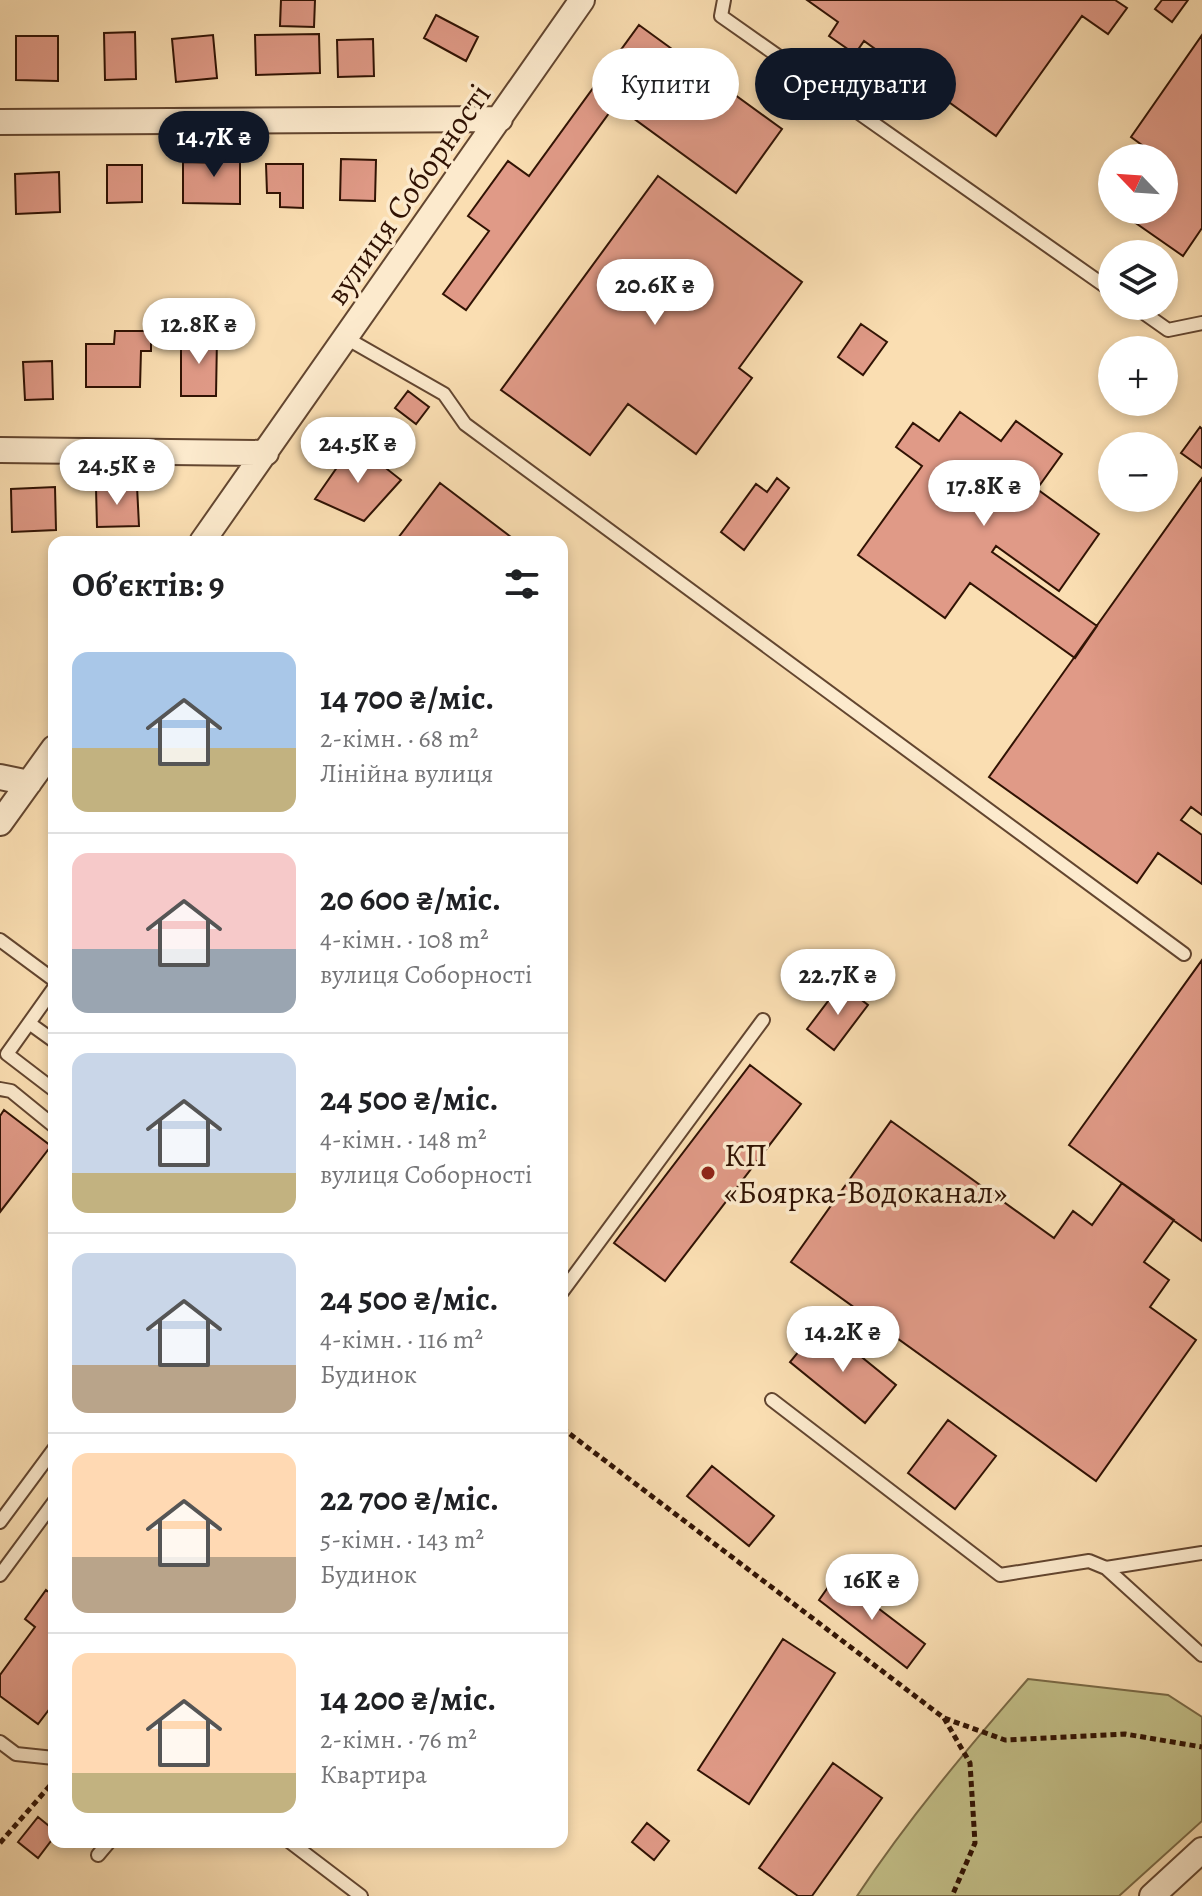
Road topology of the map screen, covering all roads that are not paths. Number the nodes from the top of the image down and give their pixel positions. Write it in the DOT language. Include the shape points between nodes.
graph roads {
  1 [pos="582,0"];
  2 [pos="724,0"];
  3 [pos="500,119"];
  4 [pos="0,122"];
  5 [pos="1098,281"];
  6 [pos="1154,320"];
  7 [pos="1202,323"];
  8 [pos="346,338"];
  9 [pos="0,450"];
  10 [pos="266,453"];
  11 [pos="206,536"];
  12 [pos="48,756"];
  13 [pos="0,777"];
  14 [pos="29,783"];
  15 [pos="0,823"];
  16 [pos="0,940"];
  17 [pos="1184,954"];
  18 [pos="48,976"];
  19 [pos="48,996"];
  20 [pos="763,1020"];
  21 [pos="29,1023"];
  22 [pos="48,1037"];
  23 [pos="48,1085"];
  24 [pos="0,1089"];
  25 [pos="48,1121"];
  26 [pos="568,1284"];
  27 [pos="772,1400"];
  28 [pos="48,1457"];
  29 [pos="48,1510"];
  30 [pos="0,1522"];
  31 [pos="1202,1553"];
  32 [pos="1106,1568"];
  33 [pos="0,1575"];
  34 [pos="1202,1655"];
  35 [pos="0,1742"];
  36 [pos="48,1757"];
  37 [pos="104,1848"];
  38 [pos="298,1848"];
  39 [pos="1202,1850"];
  40 [pos="98,1855"];
  41 [pos="361,1896"];
  42 [pos="1152,1896"];
  1 -- 3 [label="street, вулиця Соборності"];
  2 -- 5 [label="lane" via="721,16"];
  3 -- 4 [label="street"];
  3 -- 8 [label="street, вулиця Соборності"];
  6 -- 7 [label="lane" via="1168,330"];
  8 -- 10 [label="street, вулиця Соборності"];
  8 -- 17 [label="lane" via="444,394 465,424"];
  9 -- 10 [label="street"];
  10 -- 11 [label="street, вулиця Соборності"];
  12 -- 14 [label="street"];
  13 -- 14 [label="street"];
  14 -- 15 [label="street"];
  16 -- 18 [label="lane"];
  19 -- 21 [label="lane"];
  20 -- 26 [label="lane"];
  21 -- 22 [label="lane"];
  21 -- 23 [label="lane" via="7,1054"];
  24 -- 25 [label="lane" via="11,1091"];
  27 -- 32 [label="lane" via="1000,1575 1089,1561"];
  28 -- 30 [label="lane"];
  29 -- 33 [label="lane"];
  31 -- 32 [label="lane"];
  32 -- 34 [label="lane"];
  35 -- 36 [label="lane" via="16,1754"];
  37 -- 40 [label="lane"];
  38 -- 41 [label="lane"];
  39 -- 42 [label="street"];
}
